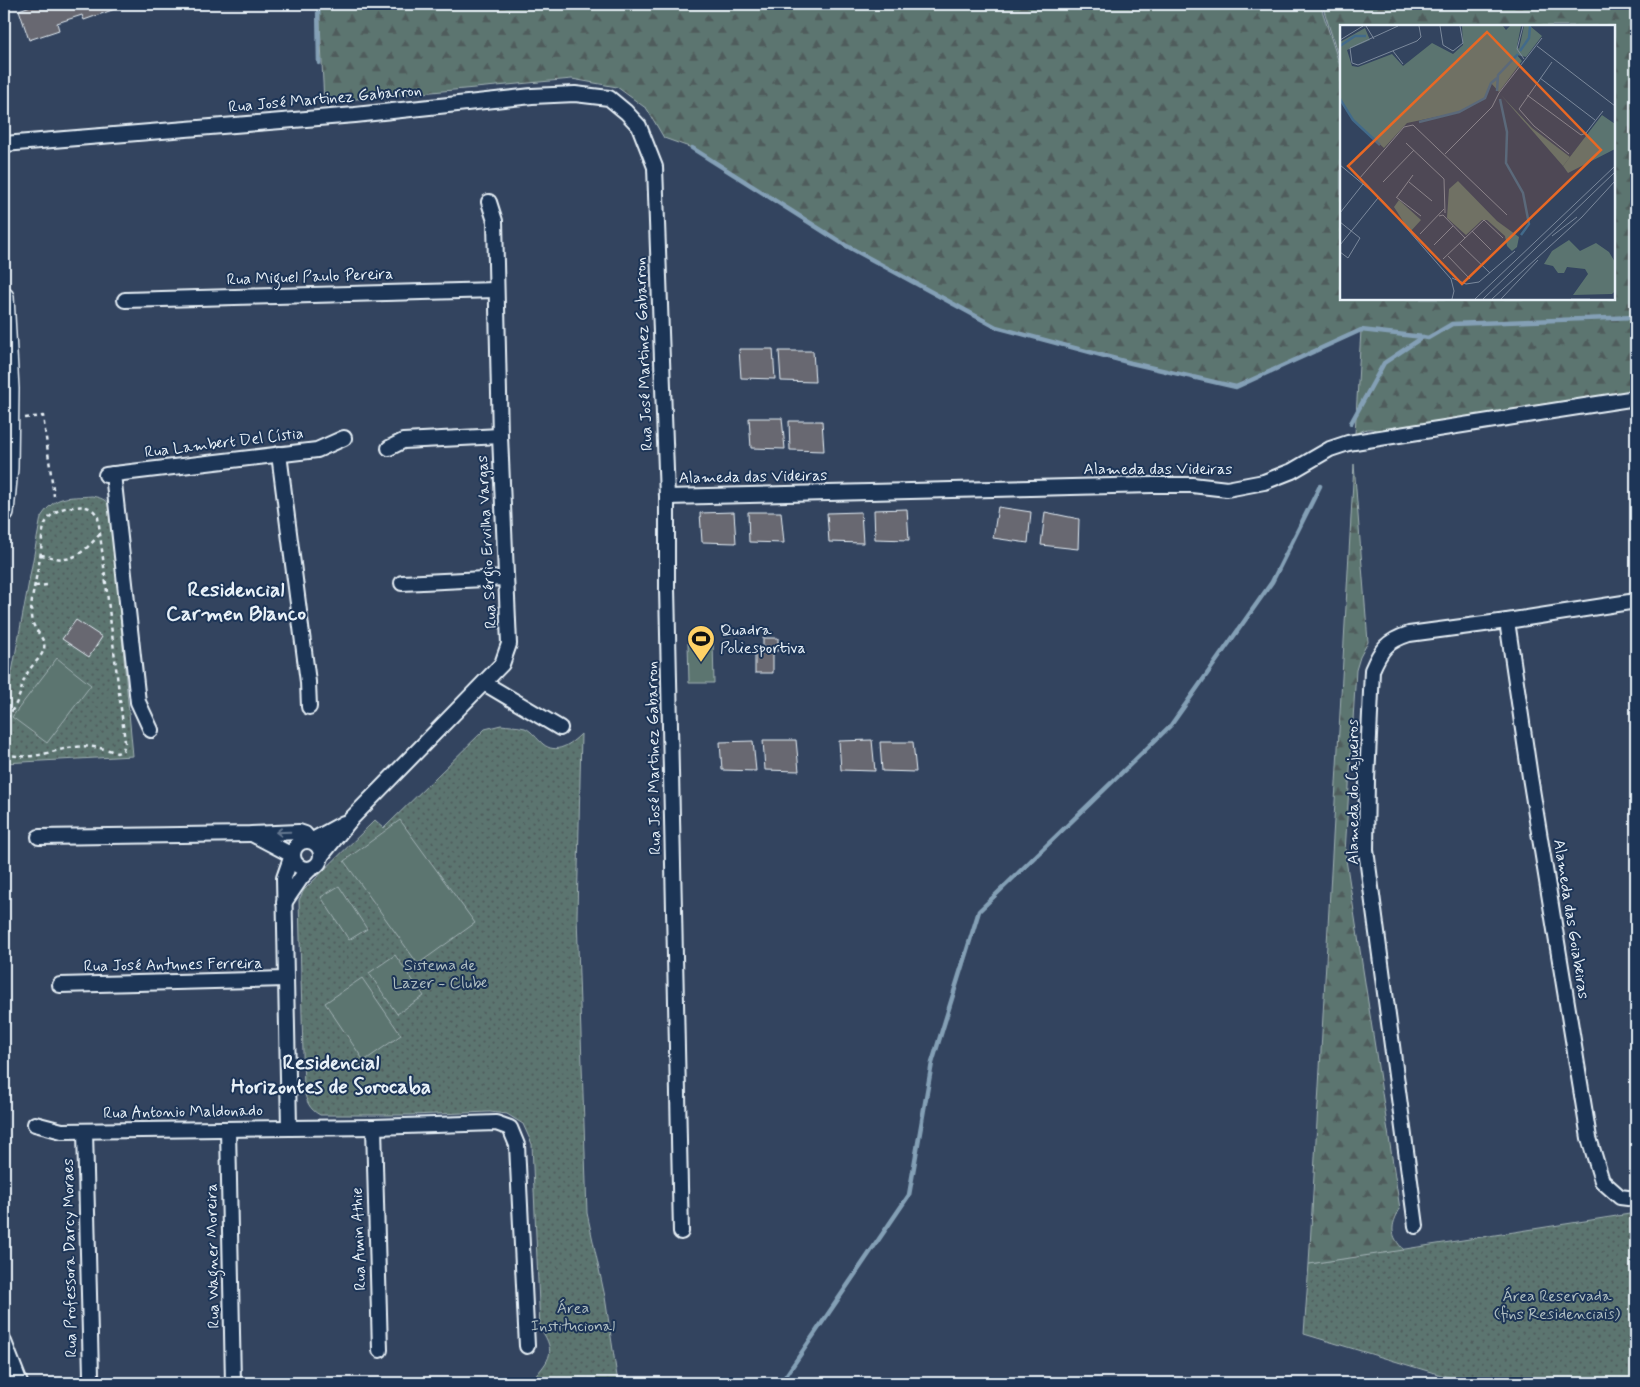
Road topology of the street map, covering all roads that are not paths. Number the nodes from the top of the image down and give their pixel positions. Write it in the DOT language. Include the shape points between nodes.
graph roads {
  1 [pos="4,144"];
  2 [pos="489,202"];
  3 [pos="496,290"];
  4 [pos="4,297"];
  5 [pos="125,300"];
  6 [pos="6,369"];
  7 [pos="1636,398"];
  8 [pos="500,436"];
  9 [pos="344,438"];
  10 [pos="389,448"];
  11 [pos="279,454"];
  12 [pos="667,497"];
  13 [pos="4,512"];
  14 [pos="505,578"];
  15 [pos="402,583"];
  16 [pos="1636,601"];
  17 [pos="1507,622"];
  18 [pos="484,683"];
  19 [pos="309,707"];
  20 [pos="560,728"];
  21 [pos="151,730"];
  22 [pos="351,819"];
  23 [pos="251,834"];
  24 [pos="39,837"];
  25 [pos="311,841"];
  26 [pos="292,854"];
  27 [pos="321,856"];
  28 [pos="309,870"];
  29 [pos="284,903"];
  30 [pos="286,979"];
  31 [pos="60,985"];
  32 [pos="35,1124"];
  33 [pos="374,1126"];
  34 [pos="289,1127"];
  35 [pos="228,1129"];
  36 [pos="85,1131"];
  37 [pos="1636,1199"];
  38 [pos="1416,1226"];
  39 [pos="681,1232"];
  40 [pos="4,1342"];
  41 [pos="527,1346"];
  42 [pos="380,1350"];
  43 [pos="7,1357"];
  44 [pos="20,1383"];
  45 [pos="88,1383"];
  46 [pos="233,1383"];
  1 -- 12 [label="street, Rua José Martinez Gabarron" via="354,115 532,96 575,94 609,98 639,126 655,167"];
  2 -- 3 [label="street, Rua Sérgio Ervilha Vargas" via="495,221"];
  3 -- 5 [label="street, Rua Miguel Paulo Pereira"];
  3 -- 8 [label="street, Rua Sérgio Ervilha Vargas"];
  4 -- 6 [label="main road"];
  6 -- 13 [label="main road" via="8,468"];
  7 -- 12 [label="street, Alameda das Videiras" via="1348,443 1330,448 1292,471 1264,482 1227,489 1153,484"];
  8 -- 10 [label="street" via="403,441"];
  8 -- 14 [label="street, Rua Sérgio Ervilha Vargas"];
  9 -- 11 [label="street, Rua Lambert Del Cístia" via="317,450"];
  11 -- 19 [label="street"];
  11 -- 21 [label="street, Rua Lambert Del Cístia" via="109,475 138,702"];
  12 -- 39 [label="street, Rua José Martinez Gabarron"];
  14 -- 15 [label="street"];
  14 -- 18 [label="street, Rua Sérgio Ervilha Vargas" via="509,644 502,664"];
  16 -- 17 [label="street, Alameda do Cajueiros"];
  17 -- 37 [label="street, Alameda das Goiabeiras" via="1589,1138 1602,1181 1620,1197"];
  17 -- 38 [label="street, Alameda do Cajueiros" via="1395,638 1379,653 1372,670 1366,850"];
  18 -- 20 [label="street"];
  18 -- 22 [label="street, Rua Sérgio Ervilha Vargas"];
  22 -- 25 [label="street, Rua Sérgio Ervilha Vargas"];
  22 -- 27 [label="street, Rua Sérgio Ervilha Vargas"];
  23 -- 24 [label="street"];
  25 -- 23 [label="street, one-way" via="300,832"];
  23 -- 26 [label="street"];
  25 -- 26 [label="street, Rua Sérgio Ervilha Vargas" via="298,844"];
  25 -- 27 [label="street"];
  26 -- 28 [label="street" via="297,866"];
  26 -- 29 [label="street" via="284,878"];
  27 -- 28 [label="street, Rua Sérgio Ervilha Vargas" via="315,867"];
  28 -- 29 [label="street, Rua Sérgio Ervilha Vargas"];
  29 -- 30 [label="street"];
  30 -- 31 [label="street, Rua José Antunes Ferreira"];
  30 -- 34 [label="street"];
  32 -- 36 [label="street, Rua Antonio Maldonado" via="62,1132"];
  33 -- 34 [label="street, Rua Antonio Maldonado"];
  33 -- 41 [label="street, Rua Antonio Maldonado" via="496,1123 510,1128 517,1145"];
  33 -- 42 [label="street, Rua Amin Athie"];
  34 -- 35 [label="street, Rua Antonio Maldonado"];
  35 -- 36 [label="street, Rua Antonio Maldonado"];
  35 -- 46 [label="street, Rua Wagner Moreira"];
  36 -- 45 [label="street, Rua Professora Darcy Moraes" via="91,1375"];
  40 -- 43 [label="street"];
  43 -- 44 [label="street"];
}
